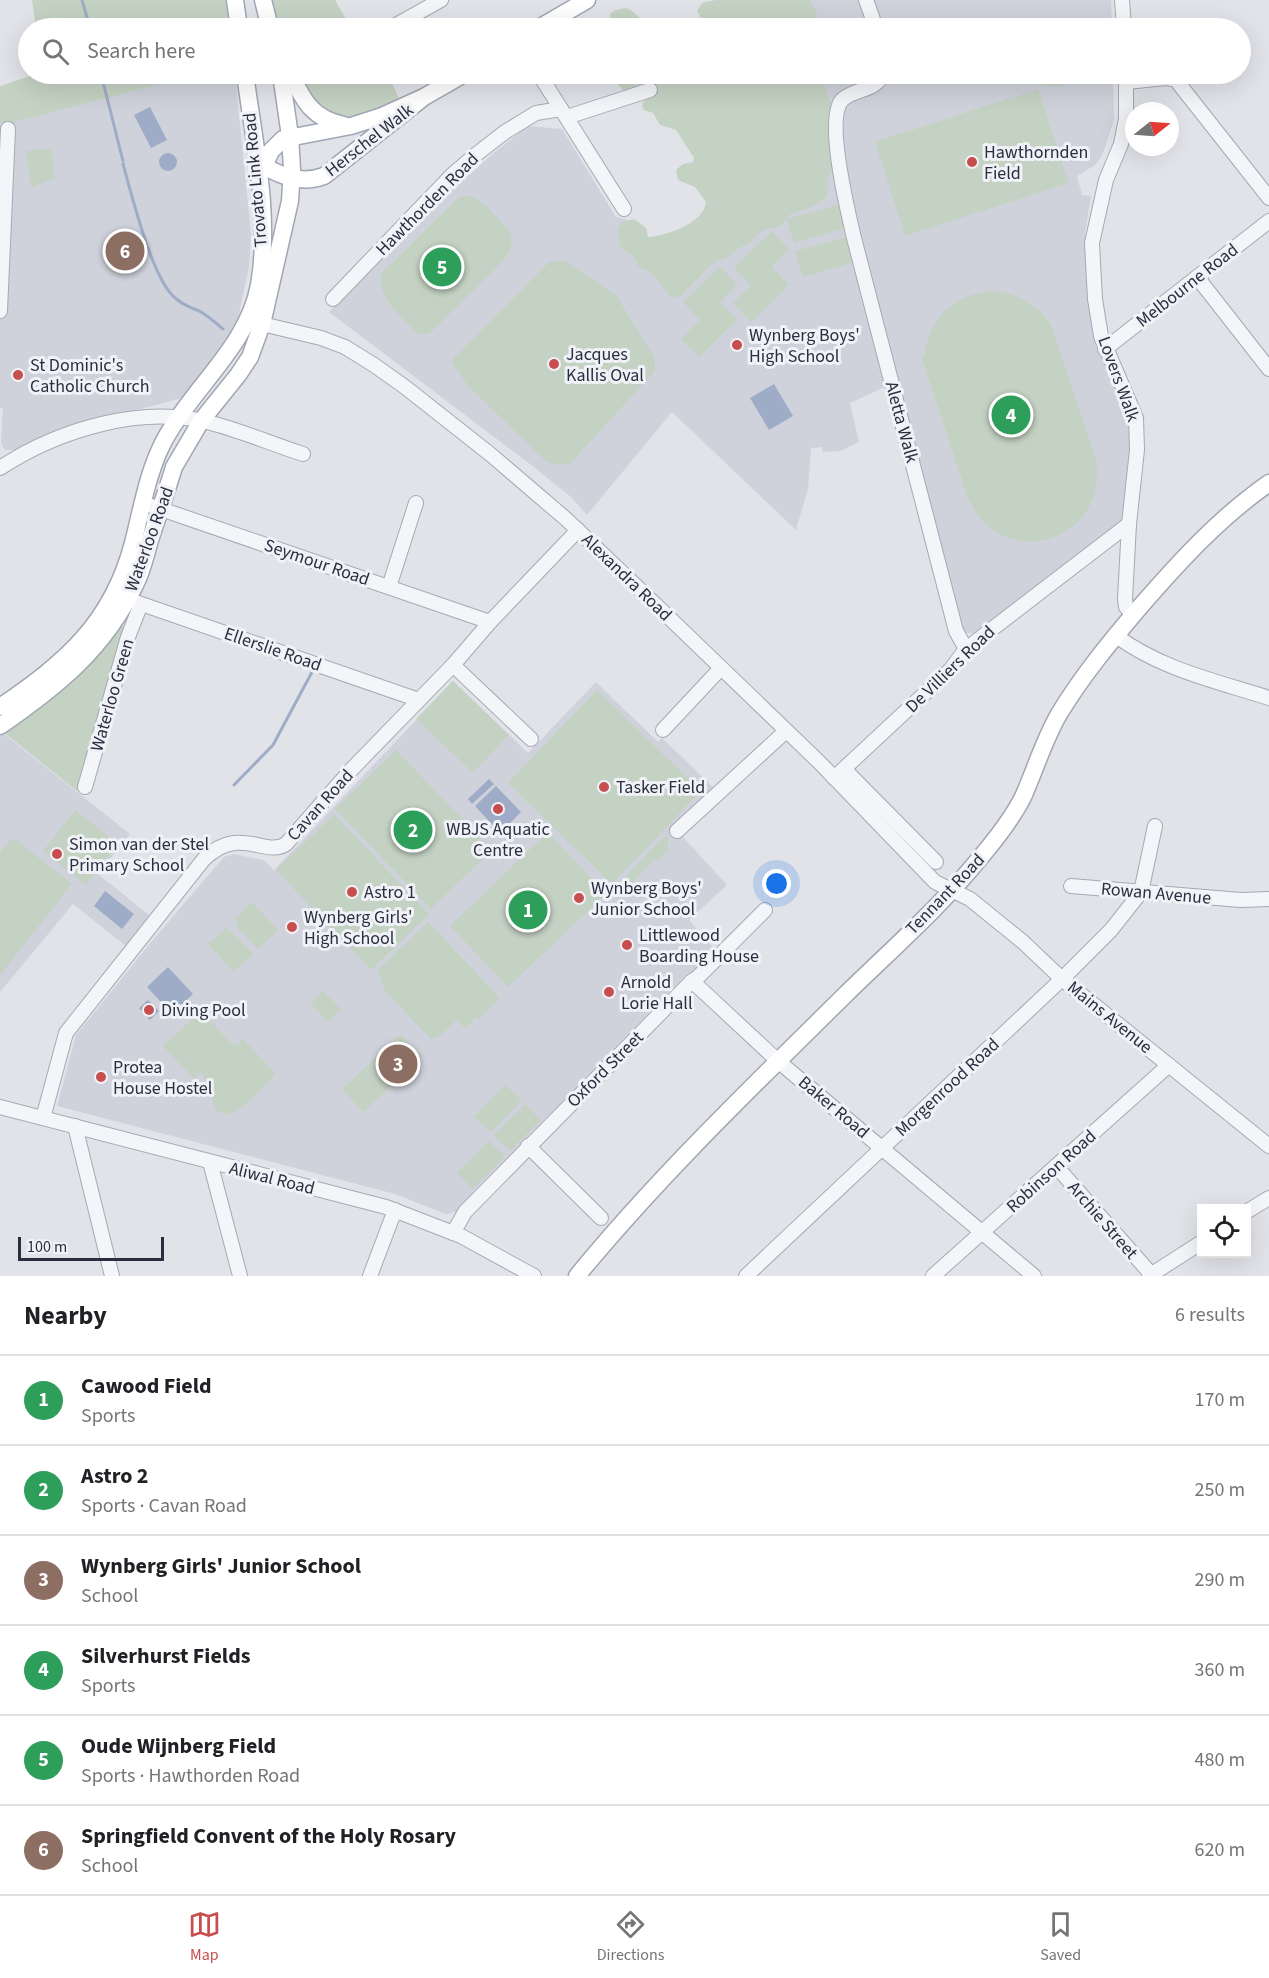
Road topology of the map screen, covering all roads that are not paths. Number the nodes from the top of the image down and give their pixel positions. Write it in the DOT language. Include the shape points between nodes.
graph roads {
  1 [pos="235,0"];
  2 [pos="441,0"];
  3 [pos="866,0"];
  4 [pos="1122,0"];
  5 [pos="582,1"];
  6 [pos="238,18"];
  7 [pos="409,18"];
  8 [pos="555,18"];
  9 [pos="872,18"];
  10 [pos="1123,18"];
  11 [pos="246,84"];
  12 [pos="283,84"];
  13 [pos="296,84"];
  14 [pos="447,84"];
  15 [pos="545,84"];
  16 [pos="875,84"];
  17 [pos="1126,84"];
  18 [pos="1179,84"];
  19 [pos="650,90"];
  20 [pos="424,97"];
  21 [pos="250,111"];
  22 [pos="564,113"];
  23 [pos="351,126"];
  24 [pos="8,129"];
  25 [pos="291,136"];
  26 [pos="264,166"];
  27 [pos="292,178"];
  28 [pos="1269,198"];
  29 [pos="624,209"];
  30 [pos="1269,222"];
  31 [pos="262,255"];
  32 [pos="1197,277"];
  33 [pos="333,299"];
  34 [pos="0,311"];
  35 [pos="254,322"];
  36 [pos="1106,349"];
  37 [pos="1269,369"];
  38 [pos="177,418"];
  39 [pos="201,422"];
  40 [pos="303,454"];
  41 [pos="0,468"];
  42 [pos="1269,483"];
  43 [pos="143,503"];
  44 [pos="416,503"];
  45 [pos="160,509"];
  46 [pos="1129,524"];
  47 [pos="578,530"];
  48 [pos="389,587"];
  49 [pos="134,602"];
  50 [pos="1133,615"];
  51 [pos="490,622"];
  52 [pos="1115,635"];
  53 [pos="966,649"];
  54 [pos="453,665"];
  55 [pos="721,668"];
  56 [pos="1269,698"];
  57 [pos="419,700"];
  58 [pos="0,707"];
  59 [pos="0,726"];
  60 [pos="663,730"];
  61 [pos="786,731"];
  62 [pos="531,739"];
  63 [pos="839,773"];
  64 [pos="85,787"];
  65 [pos="870,806"];
  66 [pos="1155,826"];
  67 [pos="677,831"];
  68 [pos="913,839"];
  69 [pos="903,850"];
  70 [pos="936,862"];
  71 [pos="1071,886"];
  72 [pos="951,890"];
  73 [pos="1141,892"];
  74 [pos="1269,899"];
  75 [pos="1241,900"];
  76 [pos="1269,909"];
  77 [pos="765,910"];
  78 [pos="1062,979"];
  79 [pos="692,981"];
  80 [pos="778,1061"];
  81 [pos="1169,1065"];
  82 [pos="0,1107"];
  83 [pos="43,1118"];
  84 [pos="75,1126"];
  85 [pos="528,1146"];
  86 [pos="1269,1146"];
  87 [pos="883,1147"];
  88 [pos="210,1162"];
  89 [pos="1056,1166"];
  90 [pos="1269,1197"];
  91 [pos="1251,1209"];
  92 [pos="395,1210"];
  93 [pos="600,1218"];
  94 [pos="982,1232"];
  95 [pos="453,1233"];
  96 [pos="1197,1245"];
  97 [pos="1150,1275"];
  98 [pos="112,1276"];
  99 [pos="240,1276"];
  100 [pos="370,1276"];
  101 [pos="534,1276"];
  102 [pos="577,1276"];
  103 [pos="746,1276"];
  104 [pos="933,1276"];
  105 [pos="1034,1276"];
  1 -- 6 [label="main road"];
  2 -- 7 [label="street"];
  3 -- 9 [label="street"];
  4 -- 10 [label="street"];
  5 -- 8 [label="main road"];
  11 -- 21 [label="main road, Trovato Link Road"];
  12 -- 25 [label="main road, Trovato Link Road"];
  13 -- 23 [label="main road" via="316,113 333,123"];
  14 -- 20 [label="main road, Herschel Walk"];
  15 -- 22 [label="street"];
  16 -- 53 [label="street, Aletta Walk" via="844,98 837,109 843,193 956,631"];
  17 -- 36 [label="street, Lovers Walk" via="1121,144 1106,180 1092,243 1095,299"];
  18 -- 28 [label="street"];
  19 -- 22 [label="street, Hawthorden Road"];
  20 -- 23 [label="main road, Herschel Walk"];
  20 -- 27 [label="main road, Herschel Walk" via="333,171 314,180"];
  21 -- 26 [label="main road"];
  21 -- 31 [label="main road, Trovato Link Road" via="262,214"];
  22 -- 29 [label="street"];
  22 -- 33 [label="street, Hawthorden Road" via="536,113 474,156"];
  23 -- 25 [label="main road, Herschel Walk"];
  24 -- 34 [label="street"];
  25 -- 26 [label="main road" via="276,144"];
  25 -- 27 [label="main road, Trovato Link Road"];
  26 -- 27 [label="main road"];
  26 -- 31 [label="main road" via="269,232"];
  27 -- 35 [label="main road, Trovato Link Road" via="286,226"];
  30 -- 32 [label="street, Melbourne Road"];
  31 -- 35 [label="main road, Trovato Link Road"];
  32 -- 36 [label="street, Melbourne Road"];
  32 -- 37 [label="street"];
  35 -- 38 [label="main road, Waterloo Road"];
  35 -- 39 [label="main road, Waterloo Road" via="256,343 244,366"];
  35 -- 47 [label="street, Alexandra Road" via="333,342 374,365 481,447"];
  36 -- 46 [label="street, Lovers Walk" via="1136,418 1137,450"];
  38 -- 39 [label="street"];
  38 -- 41 [label="street" via="140,417 81,431 38,445"];
  38 -- 43 [label="main road, Waterloo Road" via="159,451"];
  39 -- 40 [label="street"];
  39 -- 45 [label="main road, Waterloo Road" via="174,467"];
  42 -- 50 [label="main road, Tennant Road" via="1216,524"];
  43 -- 45 [label="street, Seymour Road"];
  43 -- 58 [label="main road, Waterloo Road" via="121,581 87,637"];
  44 -- 48 [label="street"];
  45 -- 48 [label="street, Seymour Road"];
  45 -- 49 [label="main road, Waterloo Road"];
  46 -- 50 [label="street, Lovers Walk" via="1125,603"];
  46 -- 53 [label="street, De Villiers Road"];
  47 -- 51 [label="street, Cavan Road"];
  47 -- 55 [label="street, Alexandra Road"];
  48 -- 51 [label="street, Seymour Road"];
  49 -- 57 [label="street, Ellerslie Road"];
  49 -- 59 [label="main road, Waterloo Road" via="77,667"];
  49 -- 64 [label="street, Waterloo Green" via="128,638"];
  50 -- 52 [label="main road, Tennant Road"];
  51 -- 54 [label="street, Cavan Road"];
  52 -- 56 [label="street" via="1165,665"];
  52 -- 72 [label="main road, Tennant Road" via="1059,714 1011,819"];
  53 -- 63 [label="street, De Villiers Road" via="951,669"];
  54 -- 57 [label="street, Cavan Road"];
  54 -- 62 [label="street"];
  55 -- 60 [label="street"];
  55 -- 61 [label="street, Alexandra Road"];
  57 -- 83 [label="street, Cavan Road" via="286,844 275,848 238,842 223,846 204,859 66,1033"];
  61 -- 63 [label="street, Alexandra Road"];
  61 -- 67 [label="street"];
  63 -- 65 [label="street, Alexandra Road"];
  65 -- 68 [label="street"];
  65 -- 69 [label="street, Alexandra Road"];
  66 -- 73 [label="street"];
  68 -- 69 [label="street"];
  68 -- 70 [label="street"];
  69 -- 72 [label="street, Alexandra Road" via="935,882"];
  71 -- 73 [label="street, Rowan Avenue"];
  72 -- 78 [label="street, Mains Avenue" via="970,899"];
  72 -- 80 [label="main road, Tennant Road"];
  73 -- 75 [label="street, Rowan Avenue"];
  73 -- 78 [label="street, Morgenrood Road" via="1111,930"];
  74 -- 75 [label="street, Rowan Avenue"];
  75 -- 76 [label="street, Rowan Avenue"];
  77 -- 79 [label="street, Oxford Street"];
  78 -- 81 [label="street, Mains Avenue"];
  78 -- 87 [label="street, Morgenrood Road"];
  79 -- 80 [label="street, Baker Road"];
  79 -- 85 [label="street, Oxford Street"];
  80 -- 87 [label="street, Baker Road"];
  80 -- 102 [label="main road, Tennant Road" via="648,1194"];
  81 -- 86 [label="street, Mains Avenue"];
  81 -- 89 [label="street, Robinson Road"];
  82 -- 83 [label="street, Aliwal Road"];
  83 -- 84 [label="street, Aliwal Road"];
  84 -- 88 [label="street, Aliwal Road"];
  84 -- 98 [label="street"];
  85 -- 93 [label="street"];
  85 -- 95 [label="street, Oxford Street" via="465,1212"];
  87 -- 94 [label="street, Baker Road"];
  87 -- 103 [label="street, Morgenrood Road"];
  88 -- 92 [label="street, Aliwal Road"];
  88 -- 99 [label="street"];
  89 -- 94 [label="street, Robinson Road"];
  89 -- 97 [label="street, Archie Street"];
  90 -- 91 [label="street"];
  92 -- 95 [label="street, Aliwal Road"];
  92 -- 100 [label="street"];
  94 -- 104 [label="street, Robinson Road"];
  94 -- 105 [label="street, Baker Road"];
  95 -- 101 [label="street, Aliwal Road"];
  96 -- 97 [label="street"];
}
